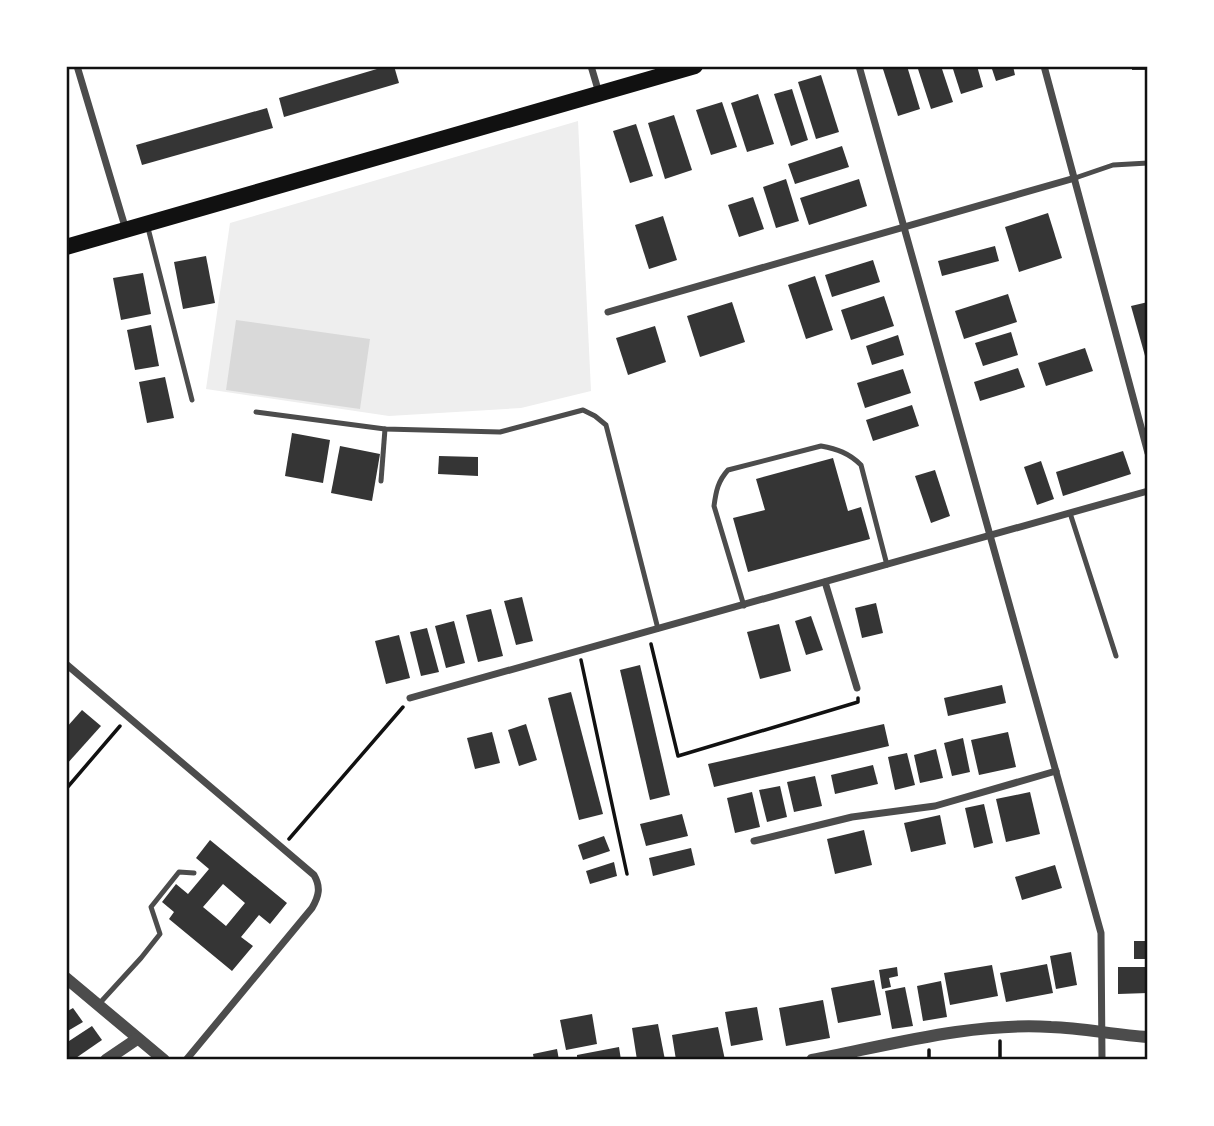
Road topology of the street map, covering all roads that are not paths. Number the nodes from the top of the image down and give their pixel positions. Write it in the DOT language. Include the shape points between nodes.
graph roads {
  1 [pos="77,66"];
  2 [pos="591,66"];
  3 [pos="695,66"];
  4 [pos="859,66"];
  5 [pos="1044,66"];
  6 [pos="599,93"];
  7 [pos="1147,163"];
  8 [pos="1074,178"];
  9 [pos="147,225"];
  10 [pos="902,227"];
  11 [pos="127,231"];
  12 [pos="66,247"];
  13 [pos="608,312"];
  14 [pos="192,401"];
  15 [pos="256,412"];
  16 [pos="386,429"];
  17 [pos="1147,453"];
  18 [pos="381,481"];
  19 [pos="1147,491"];
  20 [pos="1070,513"];
  21 [pos="990,535"];
  22 [pos="887,565"];
  23 [pos="825,582"];
  24 [pos="744,606"];
  25 [pos="658,629"];
  26 [pos="1116,656"];
  27 [pos="66,664"];
  28 [pos="857,688"];
  29 [pos="410,698"];
  30 [pos="1056,771"];
  31 [pos="754,841"];
  32 [pos="194,873"];
  33 [pos="66,978"];
  34 [pos="98,1005"];
  35 [pos="1102,1034"];
  36 [pos="1147,1037"];
  37 [pos="137,1039"];
  38 [pos="106,1059"];
  39 [pos="164,1059"];
  40 [pos="186,1059"];
  41 [pos="812,1059"];
  42 [pos="1101,1059"];
  1 -- 11 [label="street"];
  2 -- 6 [label="street"];
  3 -- 6 [label="main road"];
  4 -- 10 [label="street"];
  5 -- 8 [label="street"];
  6 -- 9 [label="main road"];
  7 -- 8 [label="lane" via="1113,165"];
  8 -- 10 [label="street"];
  8 -- 17 [label="street"];
  9 -- 11 [label="main road"];
  9 -- 14 [label="lane"];
  10 -- 13 [label="street"];
  10 -- 21 [label="street"];
  11 -- 12 [label="main road"];
  15 -- 16 [label="lane"];
  16 -- 18 [label="lane"];
  16 -- 25 [label="lane" via="500,432 583,410 595,415 606,425"];
  19 -- 20 [label="street"];
  20 -- 21 [label="street"];
  20 -- 26 [label="lane"];
  21 -- 22 [label="street"];
  21 -- 30 [label="street"];
  22 -- 23 [label="street"];
  22 -- 24 [label="lane" via="861,465 852,456 821,446 728,470 716,489 714,506"];
  23 -- 24 [label="street"];
  23 -- 28 [label="street"];
  24 -- 25 [label="street"];
  25 -- 29 [label="street"];
  27 -- 40 [label="street" via="318,883 317,900"];
  30 -- 31 [label="street" via="935,806 852,817"];
  30 -- 35 [label="street" via="1101,933"];
  32 -- 34 [label="lane" via="179,872 156,899 151,906 160,934"];
  33 -- 34 [label="street"];
  34 -- 37 [label="street"];
  35 -- 36 [label="street"];
  35 -- 41 [label="street" via="1051,1027 999,1028"];
  35 -- 42 [label="street"];
  37 -- 38 [label="street"];
  37 -- 39 [label="street"];
}
